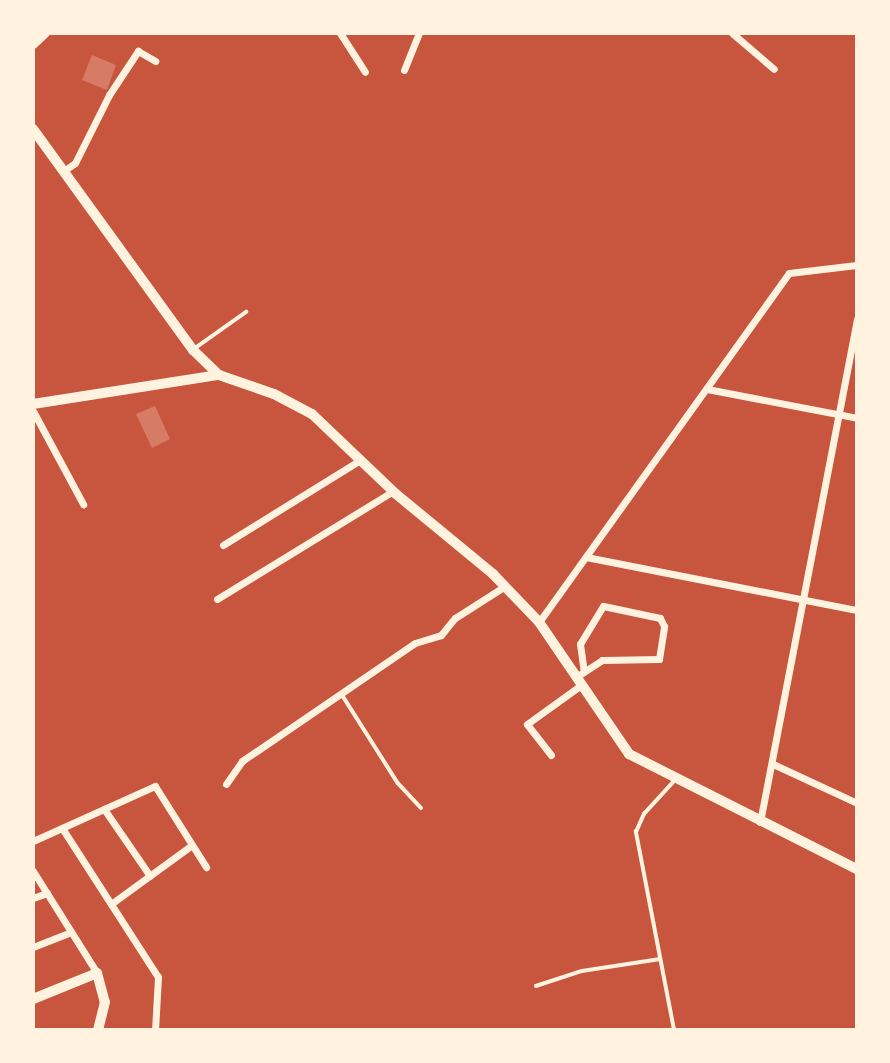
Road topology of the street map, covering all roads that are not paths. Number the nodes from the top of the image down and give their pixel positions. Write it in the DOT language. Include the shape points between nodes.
graph roads {
  1 [pos="45,33"];
  2 [pos="340,33"];
  3 [pos="419,33"];
  4 [pos="732,33"];
  5 [pos="33,44"];
  6 [pos="155,61"];
  7 [pos="774,69"];
  8 [pos="404,70"];
  9 [pos="365,72"];
  10 [pos="33,129"];
  11 [pos="65,170"];
  12 [pos="857,265"];
  13 [pos="246,312"];
  14 [pos="857,318"];
  15 [pos="192,351"];
  16 [pos="219,375"];
  17 [pos="706,389"];
  18 [pos="33,404"];
  19 [pos="33,411"];
  20 [pos="837,414"];
  21 [pos="857,418"];
  22 [pos="359,460"];
  23 [pos="393,491"];
  24 [pos="83,504"];
  25 [pos="223,545"];
  26 [pos="586,557"];
  27 [pos="505,586"];
  28 [pos="217,599"];
  29 [pos="802,600"];
  30 [pos="857,610"];
  31 [pos="539,622"];
  32 [pos="580,678"];
  33 [pos="343,696"];
  34 [pos="551,755"];
  35 [pos="774,764"];
  36 [pos="676,778"];
  37 [pos="226,784"];
  38 [pos="857,803"];
  39 [pos="421,808"];
  40 [pos="104,809"];
  41 [pos="760,822"];
  42 [pos="62,828"];
  43 [pos="33,841"];
  44 [pos="192,845"];
  45 [pos="206,867"];
  46 [pos="857,869"];
  47 [pos="33,871"];
  48 [pos="149,876"];
  49 [pos="47,893"];
  50 [pos="33,898"];
  51 [pos="111,904"];
  52 [pos="71,932"];
  53 [pos="33,947"];
  54 [pos="660,959"];
  55 [pos="97,973"];
  56 [pos="536,986"];
  57 [pos="33,999"];
  58 [pos="98,1030"];
  59 [pos="155,1030"];
  60 [pos="674,1030"];
  1 -- 5 [label="street"];
  2 -- 9 [label="street"];
  3 -- 8 [label="street"];
  4 -- 7 [label="street"];
  6 -- 11 [label="street" via="138,51 109,94 75,163"];
  10 -- 11 [label="street"];
  11 -- 15 [label="street"];
  12 -- 17 [label="street" via="789,273"];
  13 -- 15 [label="lane"];
  14 -- 20 [label="street"];
  15 -- 16 [label="street"];
  16 -- 18 [label="street"];
  16 -- 22 [label="street" via="274,394 313,414"];
  17 -- 20 [label="street"];
  17 -- 26 [label="street"];
  19 -- 24 [label="street"];
  20 -- 21 [label="street"];
  20 -- 29 [label="street"];
  22 -- 23 [label="street"];
  22 -- 25 [label="street"];
  23 -- 27 [label="street"];
  23 -- 28 [label="street"];
  26 -- 29 [label="street"];
  26 -- 31 [label="street"];
  27 -- 31 [label="street"];
  27 -- 33 [label="street" via="455,618 441,635 415,643"];
  29 -- 30 [label="street"];
  29 -- 35 [label="street"];
  31 -- 32 [label="street"];
  32 -- 32 [label="street" via="580,644 603,606 660,618 664,626 659,659 602,660"];
  32 -- 34 [label="street" via="527,724"];
  32 -- 36 [label="street" via="629,754"];
  33 -- 37 [label="street" via="242,761"];
  33 -- 39 [label="lane" via="398,783"];
  35 -- 38 [label="street"];
  35 -- 41 [label="street"];
  36 -- 41 [label="street"];
  36 -- 54 [label="lane" via="644,814 636,832"];
  40 -- 42 [label="street"];
  40 -- 44 [label="street" via="155,786"];
  40 -- 48 [label="street"];
  41 -- 46 [label="street"];
  42 -- 43 [label="street"];
  42 -- 51 [label="street"];
  44 -- 45 [label="street"];
  44 -- 48 [label="street"];
  47 -- 49 [label="street"];
  48 -- 51 [label="street"];
  49 -- 50 [label="street"];
  49 -- 52 [label="street"];
  51 -- 59 [label="street" via="158,977"];
  52 -- 53 [label="street"];
  52 -- 55 [label="street"];
  54 -- 56 [label="lane" via="582,971"];
  54 -- 60 [label="lane"];
  55 -- 57 [label="street"];
  55 -- 58 [label="street" via="104,1002"];
}
